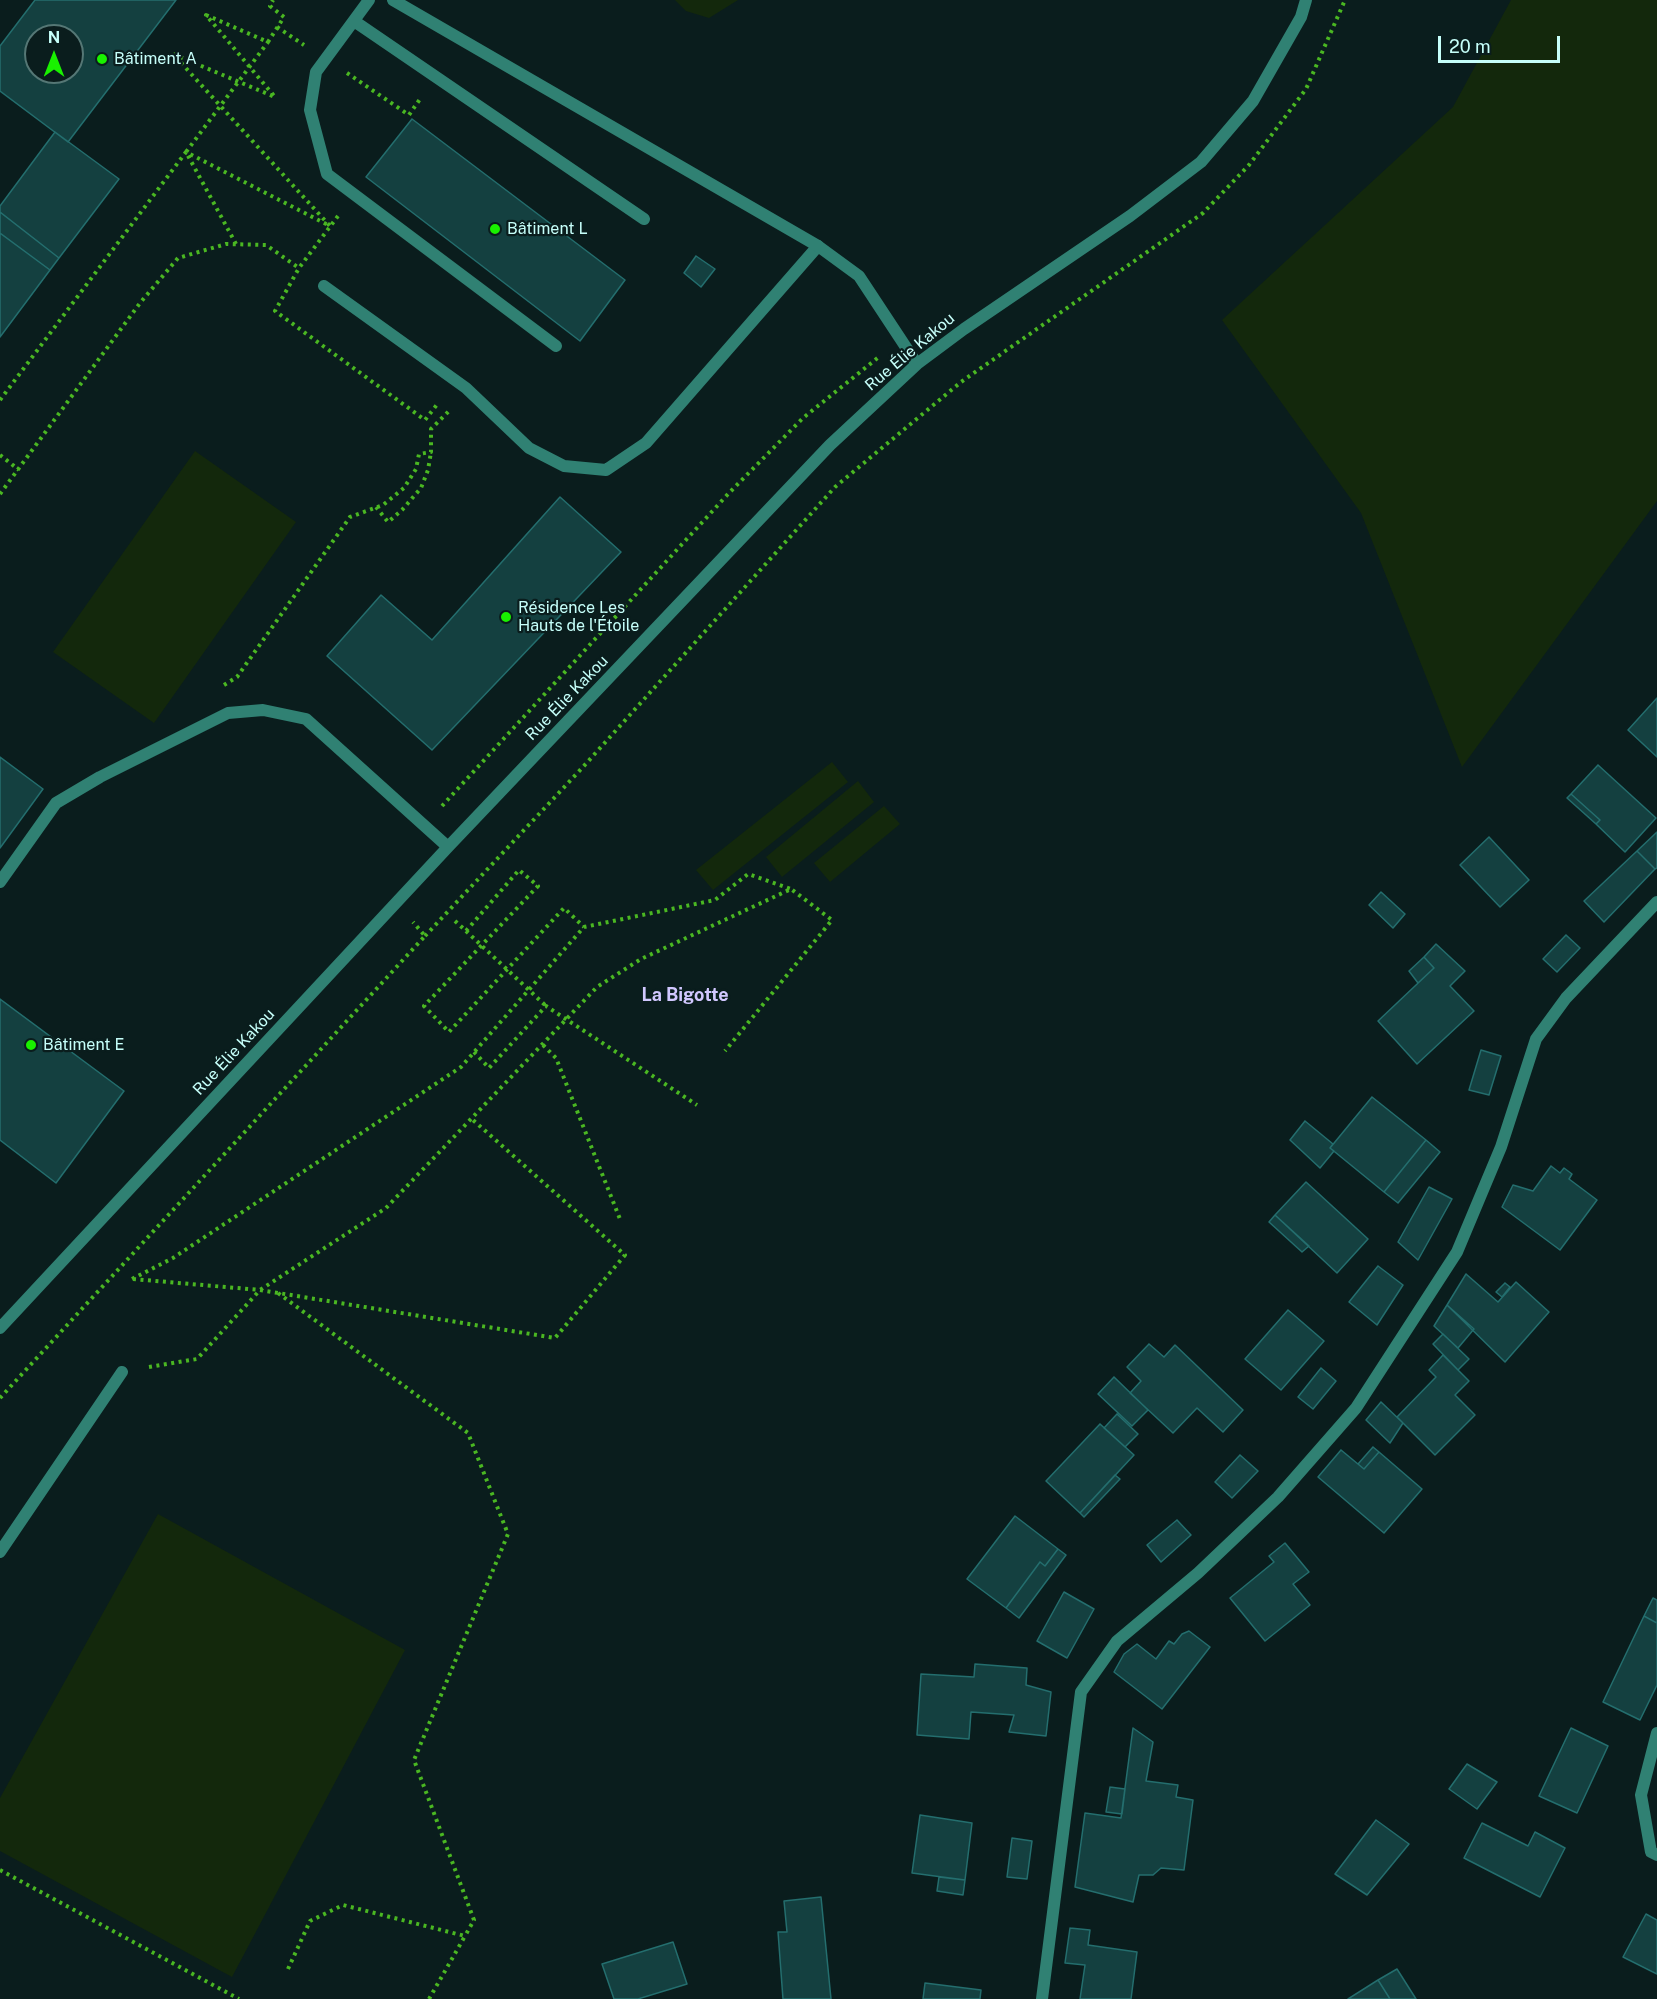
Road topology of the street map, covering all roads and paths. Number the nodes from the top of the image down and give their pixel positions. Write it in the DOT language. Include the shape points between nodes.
graph roads {
  1 [pos="273,0"];
  2 [pos="369,0"];
  3 [pos="393,0"];
  4 [pos="1306,0"];
  5 [pos="1345,0"];
  6 [pos="354,21"];
  7 [pos="278,27"];
  8 [pos="268,42"];
  9 [pos="313,51"];
  10 [pos="250,67"];
  11 [pos="339,68"];
  12 [pos="238,82"];
  13 [pos="426,91"];
  14 [pos="220,106"];
  15 [pos="186,152"];
  16 [pos="354,194"];
  17 [pos="644,219"];
  18 [pos="330,226"];
  19 [pos="236,244"];
  20 [pos="818,246"];
  21 [pos="299,268"];
  22 [pos="324,285"];
  23 [pos="556,346"];
  24 [pos="876,359"];
  25 [pos="917,364"];
  26 [pos="444,396"];
  27 [pos="0,400"];
  28 [pos="455,404"];
  29 [pos="431,452"];
  30 [pos="0,455"];
  31 [pos="19,470"];
  32 [pos="0,494"];
  33 [pos="376,507"];
  34 [pos="217,690"];
  35 [pos="424,825"];
  36 [pos="448,847"];
  37 [pos="0,882"];
  38 [pos="791,889"];
  39 [pos="1657,902"];
  40 [pos="397,904"];
  41 [pos="455,921"];
  42 [pos="584,927"];
  43 [pos="466,931"];
  44 [pos="426,936"];
  45 [pos="482,946"];
  46 [pos="507,970"];
  47 [pos="529,990"];
  48 [pos="546,1006"];
  49 [pos="566,1021"];
  50 [pos="543,1046"];
  51 [pos="725,1051"];
  52 [pos="474,1052"];
  53 [pos="697,1105"];
  54 [pos="473,1120"];
  55 [pos="620,1220"];
  56 [pos="260,1290"];
  57 [pos="278,1293"];
  58 [pos="0,1328"];
  59 [pos="122,1372"];
  60 [pos="0,1398"];
  61 [pos="0,1552"];
  62 [pos="1657,1733"];
  63 [pos="1657,1855"];
  64 [pos="0,1870"];
  65 [pos="465,1936"];
  66 [pos="288,1969"];
  67 [pos="239,1999"];
  68 [pos="429,1999"];
  69 [pos="1042,1999"];
  1 -- 7 [label="path" via="270,6 284,17"];
  2 -- 6 [label="street"];
  3 -- 20 [label="street"];
  4 -- 25 [label="street, Rue Élie Kakou" via="1301,17 1253,101 1201,162"];
  5 -- 44 [label="path" via="1306,89 1249,165 1203,213 961,382 835,487"];
  6 -- 16 [label="street" via="316,72 310,110 327,174"];
  6 -- 17 [label="street"];
  7 -- 8 [label="path"];
  7 -- 9 [label="path"];
  8 -- 10 [label="path"];
  8 -- 10 [label="path" via="206,15"];
  10 -- 12 [label="path"];
  10 -- 12 [label="path" via="274,97"];
  11 -- 13 [label="path" via="409,115"];
  12 -- 14 [label="path"];
  12 -- 14 [label="path" via="173,54"];
  14 -- 15 [label="path"];
  14 -- 18 [label="path"];
  15 -- 18 [label="path"];
  15 -- 19 [label="path"];
  15 -- 27 [label="path"];
  16 -- 18 [label="path"];
  16 -- 23 [label="street"];
  18 -- 21 [label="path"];
  19 -- 21 [label="path" via="266,244"];
  19 -- 31 [label="path" via="178,258 140,303"];
  20 -- 22 [label="street" via="645,443 606,470 564,466 529,448 466,388"];
  20 -- 25 [label="street" via="859,276"];
  21 -- 26 [label="path" via="274,311 425,420"];
  24 -- 35 [label="path" via="803,418 754,468"];
  25 -- 36 [label="street, Rue Élie Kakou" via="830,446"];
  28 -- 29 [label="path" via="431,429"];
  29 -- 33 [label="path" via="419,453 416,469 404,488"];
  29 -- 33 [label="path" via="421,488 402,510 388,522"];
  30 -- 31 [label="path"];
  31 -- 32 [label="path"];
  33 -- 34 [label="path" via="350,517 237,677"];
  35 -- 36 [label="street"];
  35 -- 37 [label="street" via="306,719 263,710 228,713 56,803"];
  36 -- 40 [label="street, Rue Élie Kakou"];
  38 -- 42 [label="path" via="748,874 715,900"];
  38 -- 49 [label="path" via="641,959 597,987"];
  38 -- 51 [label="path" via="832,920"];
  39 -- 69 [label="street" via="1566,998 1536,1039 1501,1147 1457,1252 1356,1408 1278,1497 1198,1573 1117,1641 1081,1692"];
  40 -- 44 [label="path"];
  40 -- 58 [label="street, Rue Élie Kakou"];
  41 -- 43 [label="path"];
  42 -- 46 [label="path" via="564,908"];
  42 -- 47 [label="path"];
  43 -- 45 [label="path"];
  43 -- 45 [label="path" via="519,870 538,886"];
  44 -- 60 [label="path"];
  45 -- 46 [label="path"];
  45 -- 46 [label="path" via="424,1006 450,1032"];
  46 -- 47 [label="path"];
  47 -- 48 [label="path"];
  47 -- 52 [label="path"];
  48 -- 49 [label="path"];
  48 -- 52 [label="path" via="489,1068"];
  49 -- 50 [label="path"];
  49 -- 53 [label="path"];
  50 -- 54 [label="path"];
  50 -- 55 [label="path" via="556,1058"];
  52 -- 56 [label="path" via="461,1067 173,1258 132,1279"];
  54 -- 56 [label="path" via="386,1208"];
  54 -- 57 [label="path" via="625,1255 555,1338"];
  56 -- 57 [label="path"];
  56 -- 59 [label="path" via="197,1359"];
  57 -- 65 [label="path" via="468,1433 508,1534 414,1760 474,1920"];
  59 -- 61 [label="street"];
  62 -- 63 [label="street" via="1641,1795 1651,1852"];
  64 -- 67 [label="path"];
  65 -- 66 [label="path" via="343,1905 310,1921"];
  65 -- 68 [label="path"];
}
